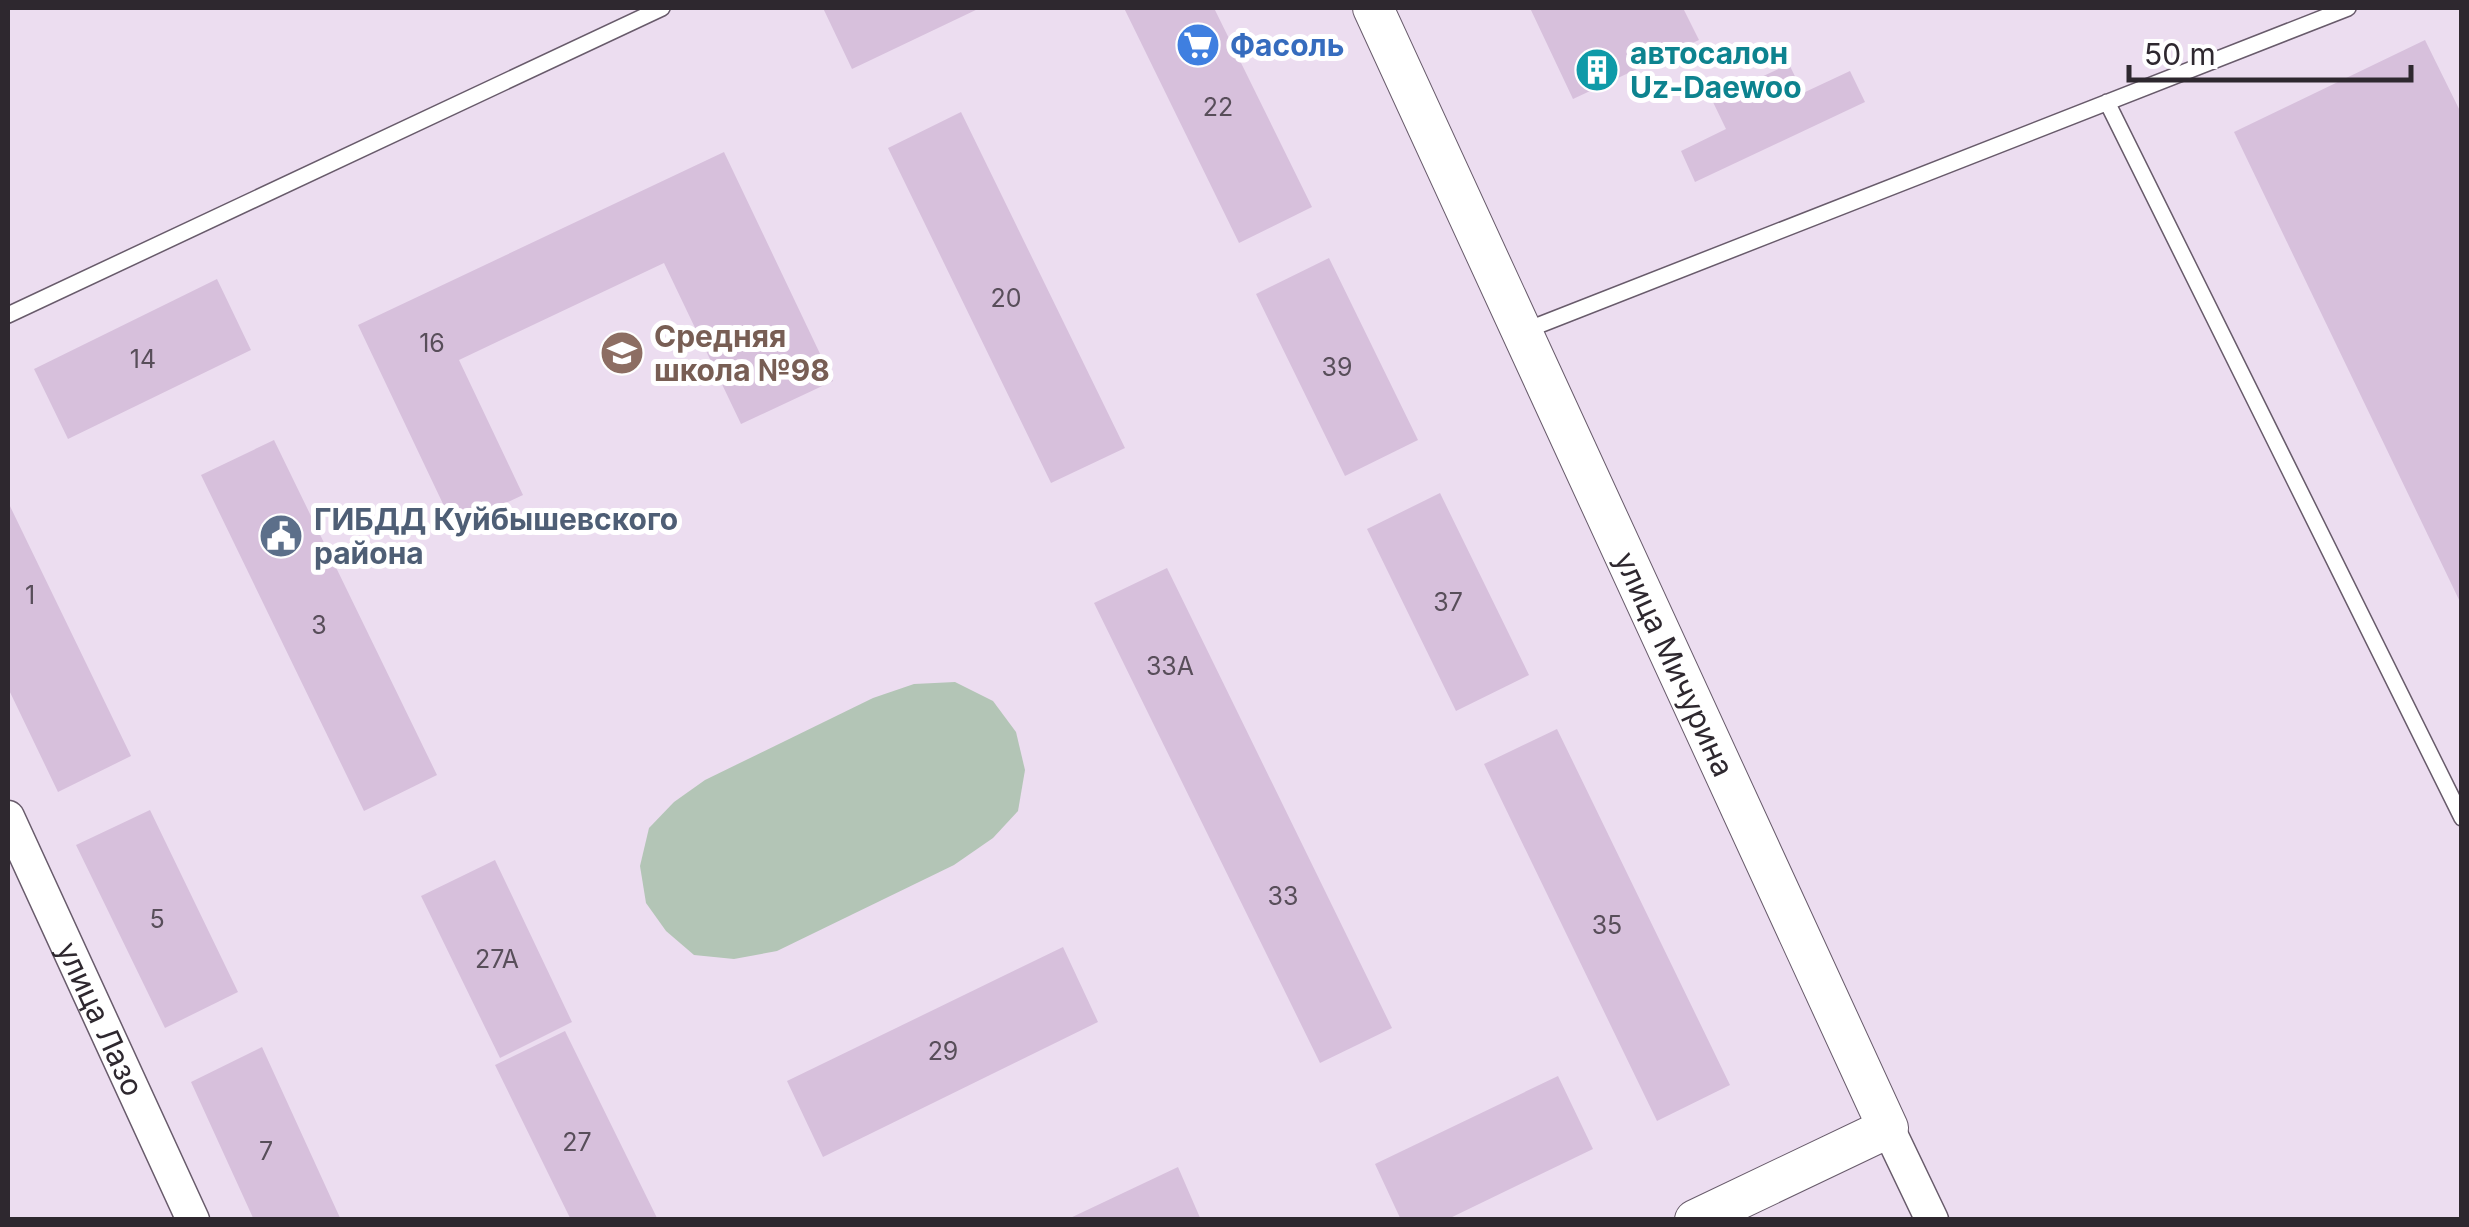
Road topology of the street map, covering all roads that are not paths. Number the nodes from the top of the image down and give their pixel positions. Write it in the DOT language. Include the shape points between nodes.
graph roads {
  1 [pos="662,8"];
  2 [pos="1373,8"];
  3 [pos="2348,8"];
  4 [pos="2107,102"];
  5 [pos="8,315"];
  6 [pos="1520,333"];
  7 [pos="8,817"];
  8 [pos="2462,818"];
  9 [pos="1888,1128"];
  10 [pos="194,1220"];
  11 [pos="1694,1220"];
  12 [pos="1932,1220"];
  1 -- 5 [label="lane"];
  2 -- 6 [label="street, улица Мичурина"];
  3 -- 4 [label="lane"];
  4 -- 6 [label="lane"];
  4 -- 8 [label="lane"];
  6 -- 9 [label="street, улица Мичурина"];
  7 -- 10 [label="street, улица Лазо"];
  9 -- 11 [label="street"];
  9 -- 12 [label="street"];
}
